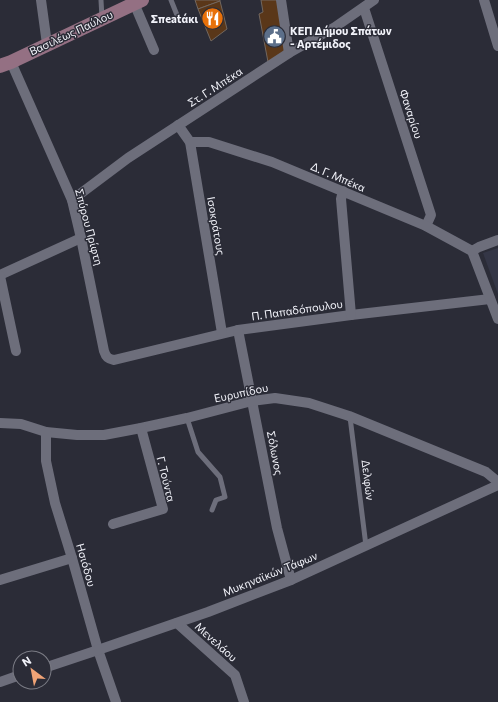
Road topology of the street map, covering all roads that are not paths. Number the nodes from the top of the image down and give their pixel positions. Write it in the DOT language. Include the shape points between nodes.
graph roads {
  1 [pos="40,0"];
  2 [pos="101,0"];
  3 [pos="171,0"];
  4 [pos="281,0"];
  5 [pos="374,0"];
  6 [pos="484,0"];
  7 [pos="138,2"];
  8 [pos="364,8"];
  9 [pos="493,15"];
  10 [pos="102,19"];
  11 [pos="179,20"];
  12 [pos="47,44"];
  13 [pos="498,46"];
  14 [pos="154,50"];
  15 [pos="289,53"];
  16 [pos="6,64"];
  17 [pos="178,125"];
  18 [pos="190,142"];
  19 [pos="343,191"];
  20 [pos="72,200"];
  21 [pos="426,226"];
  22 [pos="81,238"];
  23 [pos="498,240"];
  24 [pos="472,252"];
  25 [pos="0,275"];
  26 [pos="490,299"];
  27 [pos="351,315"];
  28 [pos="498,319"];
  29 [pos="238,330"];
  30 [pos="222,334"];
  31 [pos="16,351"];
  32 [pos="109,359"];
  33 [pos="252,401"];
  34 [pos="350,416"];
  35 [pos="187,418"];
  36 [pos="0,423"];
  37 [pos="141,428"];
  38 [pos="46,432"];
  39 [pos="498,482"];
  40 [pos="498,485"];
  41 [pos="212,510"];
  42 [pos="113,524"];
  43 [pos="366,546"];
  44 [pos="72,558"];
  45 [pos="0,580"];
  46 [pos="292,580"];
  47 [pos="177,623"];
  48 [pos="98,650"];
  49 [pos="52,665"];
  50 [pos="12,678"];
  51 [pos="0,682"];
  52 [pos="116,702"];
  53 [pos="244,702"];
  1 -- 12 [label="street"];
  2 -- 10 [label="lane"];
  3 -- 11 [label="lane"];
  4 -- 15 [label="street"];
  5 -- 8 [label="street, Στ. Γ. Μπέκα"];
  6 -- 9 [label="street"];
  7 -- 10 [label="street, Βασιλέως Παύλου"];
  7 -- 14 [label="street"];
  8 -- 15 [label="street, Στ. Γ. Μπέκα"];
  8 -- 21 [label="street, Φαναρίου" via="431,215"];
  9 -- 13 [label="street"];
  10 -- 12 [label="street, Βασιλέως Παύλου"];
  12 -- 16 [label="street, Βασιλέως Παύλου"];
  15 -- 17 [label="street, Στ. Γ. Μπέκα"];
  16 -- 20 [label="street, Σπύρου Πρίφτη"];
  17 -- 18 [label="street, Ισοκράτους"];
  17 -- 20 [label="street, Στ. Γ. Μπέκα"];
  18 -- 19 [label="street, Δ. Γ. Μπέκα" via="209,142 265,160"];
  18 -- 30 [label="street, Ισοκράτους"];
  19 -- 21 [label="street, Δ. Γ. Μπέκα"];
  19 -- 27 [label="street" via="341,199"];
  20 -- 22 [label="street, Σπύρου Πρίφτη"];
  21 -- 24 [label="street, Δ. Γ. Μπέκα"];
  22 -- 25 [label="street"];
  22 -- 32 [label="street, Σπύρου Πρίφτη" via="104,351"];
  23 -- 24 [label="street"];
  24 -- 26 [label="street"];
  25 -- 31 [label="street"];
  26 -- 27 [label="street, Π. Παπαδόπουλου"];
  26 -- 28 [label="street"];
  27 -- 29 [label="street, Π. Παπαδόπουλου"];
  29 -- 30 [label="street, Π. Παπαδόπουλου"];
  29 -- 33 [label="street, Σόλωνος"];
  30 -- 32 [label="street, Π. Παπαδόπουλου" via="114,360"];
  33 -- 34 [label="street, Ευρυπίδου" via="275,398 309,403"];
  33 -- 35 [label="street, Ευρυπίδου"];
  33 -- 46 [label="street, Σόλωνος" via="277,528"];
  34 -- 39 [label="street, Ευρυπίδου" via="486,472"];
  34 -- 43 [label="lane, Δελφών"];
  35 -- 37 [label="street, Ευρυπίδου"];
  35 -- 41 [label="lane" via="198,452 220,477 225,497 216,500"];
  36 -- 38 [label="street, Ευρυπίδου" via="21,424"];
  37 -- 38 [label="street, Ευρυπίδου" via="104,434"];
  37 -- 42 [label="street, Γ. Τούντα" via="162,509"];
  38 -- 44 [label="street, Ησιόδου" via="46,461 55,503"];
  40 -- 43 [label="street, Μυκηναϊκών Τάφων"];
  43 -- 46 [label="street, Μυκηναϊκών Τάφων"];
  44 -- 45 [label="street"];
  44 -- 48 [label="street, Ησιόδου"];
  46 -- 47 [label="street, Μυκηναϊκών Τάφων"];
  47 -- 48 [label="street, Μυκηναϊκών Τάφων"];
  47 -- 53 [label="street, Μενελάου" via="235,675"];
  48 -- 49 [label="street, Μυκηναϊκών Τάφων"];
  48 -- 52 [label="street, Ησιόδου"];
  50 -- 51 [label="street"];
}
